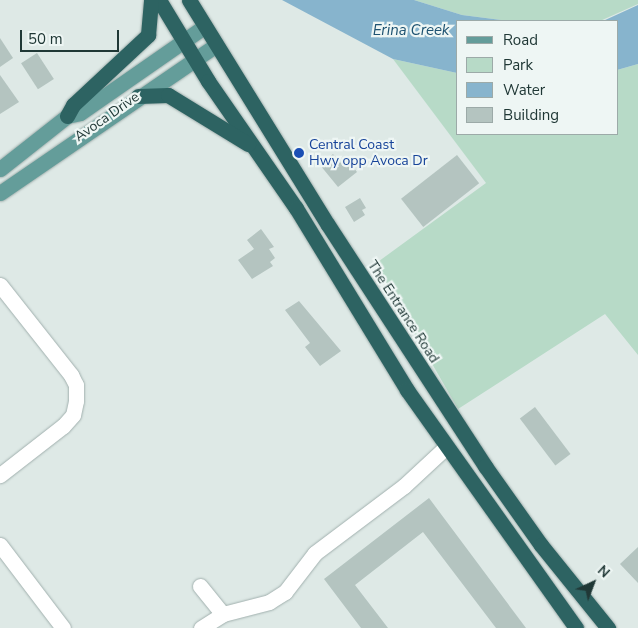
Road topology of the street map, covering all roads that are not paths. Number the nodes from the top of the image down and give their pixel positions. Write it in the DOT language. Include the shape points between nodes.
graph roads {
  1 [pos="151,0"];
  2 [pos="159,0"];
  3 [pos="189,0"];
  4 [pos="205,26"];
  5 [pos="184,40"];
  6 [pos="216,45"];
  7 [pos="194,58"];
  8 [pos="138,96"];
  9 [pos="67,116"];
  10 [pos="256,149"];
  11 [pos="0,169"];
  12 [pos="0,193"];
  13 [pos="0,285"];
  14 [pos="446,447"];
  15 [pos="0,474"];
  16 [pos="0,546"];
  17 [pos="200,586"];
  18 [pos="216,620"];
  19 [pos="63,628"];
  20 [pos="201,628"];
  21 [pos="576,628"];
  22 [pos="608,628"];
  1 -- 9 [label="highway" via="148,35 73,105"];
  2 -- 5 [label="highway"];
  3 -- 4 [label="highway, The Entrance Road"];
  4 -- 5 [label="main road, Avoca Drive"];
  4 -- 6 [label="highway, The Entrance Road"];
  5 -- 7 [label="highway"];
  5 -- 9 [label="main road, Avoca Drive" via="80,113"];
  6 -- 7 [label="main road, Avoca Drive"];
  6 -- 22 [label="highway, The Entrance Road" via="328,226 485,466 541,544"];
  7 -- 8 [label="main road, Avoca Drive"];
  7 -- 10 [label="highway"];
  8 -- 10 [label="highway" via="168,95"];
  8 -- 12 [label="main road, Avoca Drive"];
  9 -- 11 [label="main road, Avoca Drive"];
  10 -- 14 [label="highway"];
  13 -- 15 [label="street" via="76,385 72,415 64,426"];
  14 -- 18 [label="street" via="404,486 315,552 285,592 269,602"];
  14 -- 21 [label="highway"];
  16 -- 19 [label="street"];
  17 -- 18 [label="street"];
  18 -- 20 [label="street"];
}
